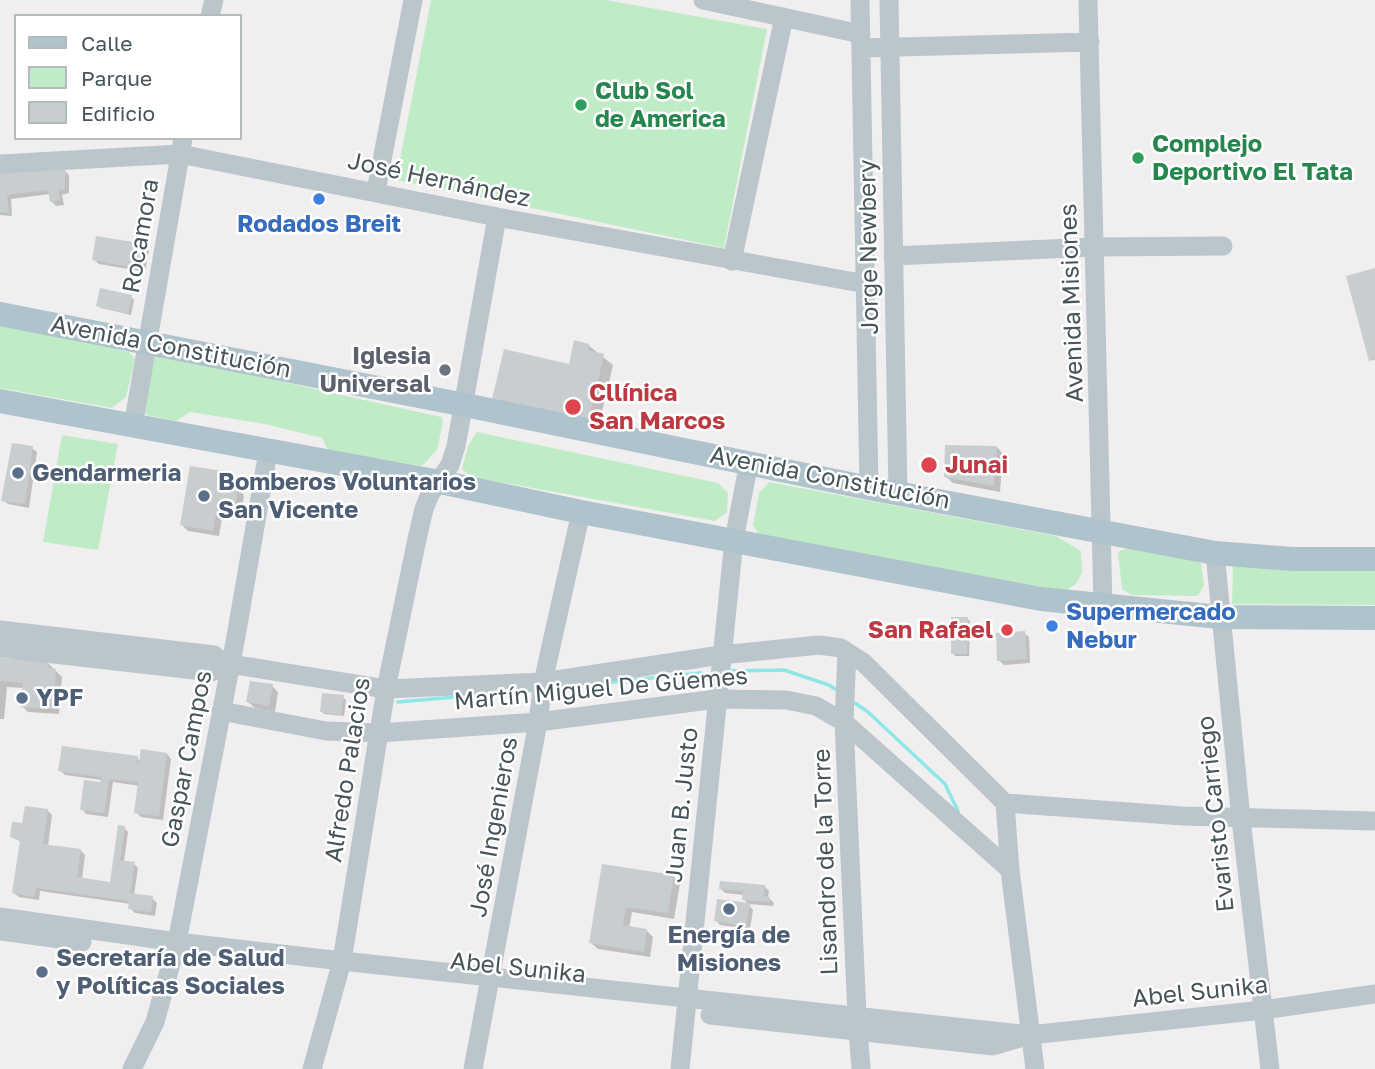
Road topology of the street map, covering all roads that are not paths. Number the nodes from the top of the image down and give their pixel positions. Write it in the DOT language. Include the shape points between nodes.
graph roads {
  1 [pos="413,0"];
  2 [pos="703,0"];
  3 [pos="860,0"];
  4 [pos="889,0"];
  5 [pos="1088,0"];
  6 [pos="784,17"];
  7 [pos="861,41"];
  8 [pos="1090,42"];
  9 [pos="890,48"];
  10 [pos="182,146"];
  11 [pos="0,164"];
  12 [pos="376,191"];
  13 [pos="497,217"];
  14 [pos="1223,246"];
  15 [pos="1094,247"];
  16 [pos="893,256"];
  17 [pos="732,261"];
  18 [pos="866,284"];
  19 [pos="0,314"];
  20 [pos="148,341"];
  21 [pos="0,401"];
  22 [pos="465,405"];
  23 [pos="133,426"];
  24 [pos="268,452"];
  25 [pos="749,462"];
  26 [pos="440,482"];
  27 [pos="869,488"];
  28 [pos="898,493"];
  29 [pos="581,512"];
  30 [pos="1102,530"];
  31 [pos="734,540"];
  32 [pos="1215,553"];
  33 [pos="1375,559"];
  34 [pos="1103,605"];
  35 [pos="1220,617"];
  36 [pos="1375,618"];
  37 [pos="0,630"];
  38 [pos="0,648"];
  39 [pos="848,652"];
  40 [pos="721,654"];
  41 [pos="227,663"];
  42 [pos="543,682"];
  43 [pos="386,689"];
  44 [pos="717,699"];
  45 [pos="221,711"];
  46 [pos="538,722"];
  47 [pos="844,722"];
  48 [pos="378,733"];
  49 [pos="1005,803"];
  50 [pos="1241,819"];
  51 [pos="1375,821"];
  52 [pos="1010,870"];
  53 [pos="0,917"];
  54 [pos="0,931"];
  55 [pos="175,948"];
  56 [pos="340,967"];
  57 [pos="490,982"];
  58 [pos="1375,994"];
  59 [pos="687,1006"];
  60 [pos="1263,1010"];
  61 [pos="857,1024"];
  62 [pos="1030,1035"];
  63 [pos="132,1069"];
  64 [pos="312,1069"];
  65 [pos="473,1069"];
  66 [pos="680,1069"];
  67 [pos="861,1069"];
  68 [pos="1035,1069"];
  69 [pos="1270,1069"];
  1 -- 12 [label="street"];
  2 -- 6 [label="street"];
  3 -- 7 [label="street, Jorge Newbery"];
  4 -- 9 [label="street, Jorge Newbery"];
  5 -- 8 [label="street, Avenida Misiones"];
  6 -- 7 [label="street"];
  6 -- 17 [label="street"];
  7 -- 9 [label="street"];
  7 -- 18 [label="street, Jorge Newbery"];
  8 -- 9 [label="street"];
  8 -- 15 [label="street, Avenida Misiones"];
  9 -- 16 [label="street, Jorge Newbery"];
  10 -- 11 [label="street, José Hernández"];
  10 -- 12 [label="street, José Hernández"];
  10 -- 20 [label="street, Rocamora"];
  12 -- 13 [label="street, José Hernández"];
  13 -- 17 [label="street, José Hernández"];
  13 -- 22 [label="street, Alfredo Palacios"];
  14 -- 15 [label="street"];
  15 -- 16 [label="street"];
  15 -- 30 [label="street, Avenida Misiones"];
  16 -- 28 [label="street, Jorge Newbery"];
  17 -- 18 [label="street, José Hernández"];
  18 -- 27 [label="street, Jorge Newbery"];
  19 -- 20 [label="main road, Avenida Constitución"];
  20 -- 22 [label="main road, Avenida Constitución"];
  20 -- 23 [label="street, Rocamora"];
  21 -- 23 [label="main road"];
  22 -- 25 [label="main road, Avenida Constitución"];
  22 -- 26 [label="street, Alfredo Palacios" via="450,465"];
  23 -- 24 [label="main road"];
  24 -- 26 [label="main road"];
  24 -- 41 [label="street, Gaspar Campos"];
  25 -- 27 [label="main road, Avenida Constitución"];
  25 -- 31 [label="street, Juan B. Justo"];
  26 -- 29 [label="main road"];
  26 -- 43 [label="street, Alfredo Palacios" via="424,509"];
  27 -- 28 [label="main road, Avenida Constitución"];
  28 -- 30 [label="main road, Avenida Constitución"];
  29 -- 31 [label="main road"];
  29 -- 42 [label="street, José Ingenieros"];
  30 -- 32 [label="main road, Avenida Constitución"];
  30 -- 34 [label="street, Avenida Misiones"];
  31 -- 34 [label="main road" via="1041,598"];
  31 -- 40 [label="street, Juan B. Justo"];
  32 -- 33 [label="main road, Avenida Constitución"];
  32 -- 35 [label="street, Evaristo Carriego"];
  34 -- 35 [label="main road"];
  35 -- 36 [label="main road"];
  35 -- 50 [label="street, Evaristo Carriego"];
  37 -- 41 [label="street, Martín Miguel De Güemes" via="214,655"];
  38 -- 41 [label="street, Martín Miguel De Güemes" via="212,673"];
  39 -- 40 [label="street, Martín Miguel De Güemes" via="819,645"];
  39 -- 47 [label="street, Lisandro de la Torre"];
  39 -- 49 [label="street, Martín Miguel De Güemes"];
  40 -- 42 [label="street, Martín Miguel De Güemes"];
  40 -- 44 [label="street, Juan B. Justo"];
  41 -- 43 [label="street, Martín Miguel De Güemes"];
  41 -- 45 [label="street, Gaspar Campos"];
  42 -- 43 [label="street, Martín Miguel De Güemes"];
  42 -- 46 [label="street, José Ingenieros"];
  43 -- 48 [label="street, Alfredo Palacios"];
  44 -- 46 [label="street, Martín Miguel De Güemes"];
  44 -- 47 [label="street, Martín Miguel De Güemes" via="786,700 816,706"];
  44 -- 59 [label="street, Juan B. Justo"];
  45 -- 48 [label="street, Martín Miguel De Güemes" via="326,731"];
  45 -- 55 [label="street, Gaspar Campos"];
  46 -- 48 [label="street, Martín Miguel De Güemes"];
  46 -- 57 [label="street, José Ingenieros"];
  47 -- 52 [label="street, Martín Miguel De Güemes"];
  47 -- 61 [label="street, Lisandro de la Torre"];
  48 -- 56 [label="street, Alfredo Palacios"];
  49 -- 50 [label="street"];
  49 -- 52 [label="street"];
  50 -- 51 [label="street"];
  50 -- 60 [label="street, Evaristo Carriego"];
  52 -- 62 [label="street"];
  53 -- 55 [label="street, Abel Sunika"];
  54 -- 55 [label="street, Abel Sunika"];
  55 -- 56 [label="street, Abel Sunika"];
  55 -- 63 [label="street, Gaspar Campos" via="155,1022"];
  56 -- 57 [label="street, Abel Sunika"];
  56 -- 64 [label="street, Alfredo Palacios"];
  57 -- 59 [label="street, Abel Sunika"];
  57 -- 65 [label="street, José Ingenieros"];
  58 -- 60 [label="street, Abel Sunika"];
  59 -- 61 [label="street, Abel Sunika"];
  59 -- 66 [label="street, Juan B. Justo"];
  60 -- 62 [label="street, Abel Sunika"];
  60 -- 69 [label="street, Evaristo Carriego"];
  61 -- 62 [label="street, Abel Sunika"];
  61 -- 67 [label="street, Lisandro de la Torre"];
  62 -- 68 [label="street"];
}
